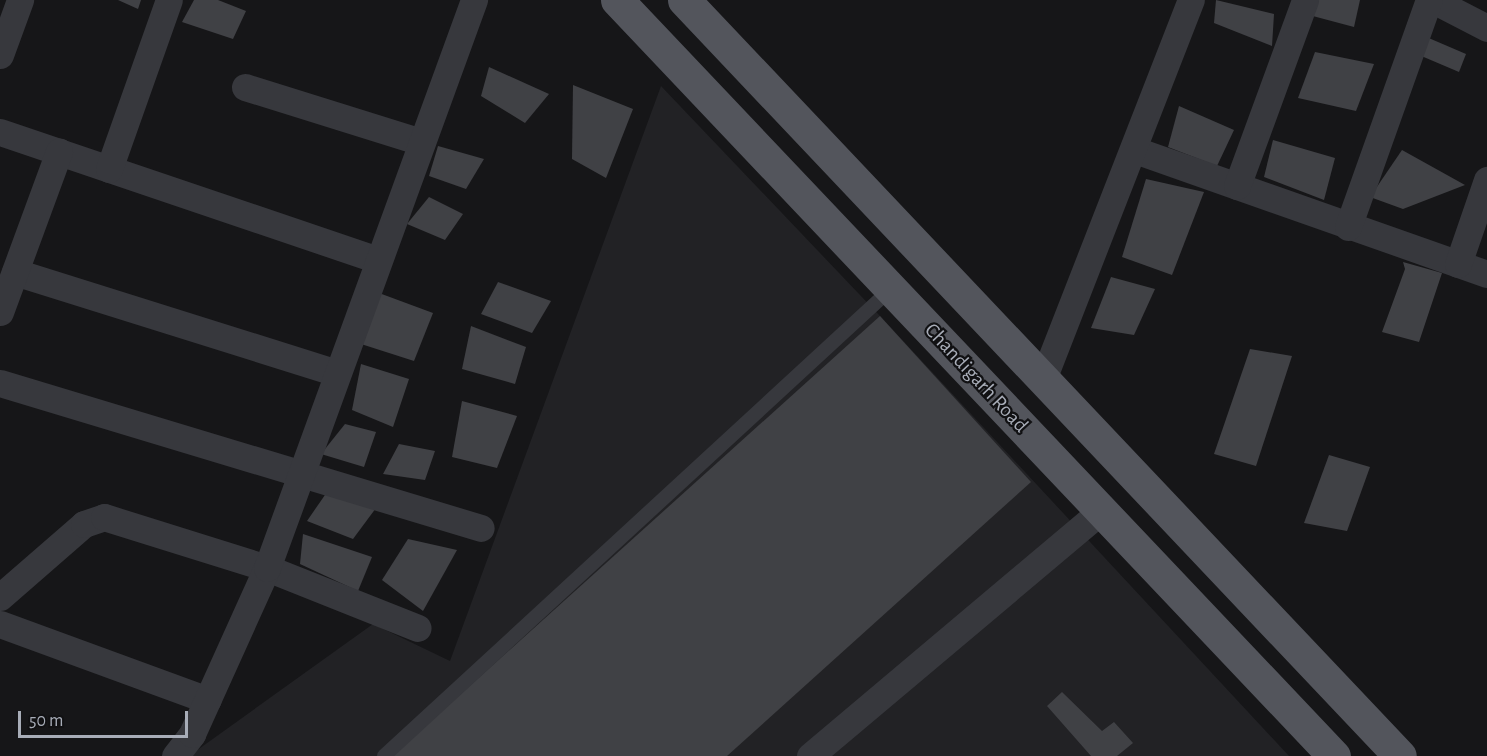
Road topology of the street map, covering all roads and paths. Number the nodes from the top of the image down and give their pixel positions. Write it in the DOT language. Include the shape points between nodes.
graph roads {
  1 [pos="20,0"];
  2 [pos="169,0"];
  3 [pos="474,0"];
  4 [pos="617,0"];
  5 [pos="684,0"];
  6 [pos="1191,0"];
  7 [pos="1305,0"];
  8 [pos="1431,0"];
  9 [pos="1487,27"];
  10 [pos="0,55"];
  11 [pos="245,87"];
  12 [pos="0,132"];
  13 [pos="422,142"];
  14 [pos="1135,150"];
  15 [pos="59,152"];
  16 [pos="109,169"];
  17 [pos="1487,180"];
  18 [pos="1237,186"];
  19 [pos="1348,227"];
  20 [pos="378,260"];
  21 [pos="1458,264"];
  22 [pos="15,272"];
  23 [pos="1487,274"];
  24 [pos="891,289"];
  25 [pos="0,312"];
  26 [pos="337,373"];
  27 [pos="1043,379"];
  28 [pos="0,383"];
  29 [pos="302,472"];
  30 [pos="1102,510"];
  31 [pos="481,528"];
  32 [pos="267,568"];
  33 [pos="0,597"];
  34 [pos="0,624"];
  35 [pos="418,628"];
  36 [pos="208,700"];
  37 [pos="175,756"];
  38 [pos="384,756"];
  39 [pos="810,756"];
  40 [pos="1334,756"];
  41 [pos="1400,756"];
  1 -- 10 [label="street"];
  2 -- 16 [label="street"];
  3 -- 13 [label="street"];
  4 -- 24 [label="main road, Chandigarh Road"];
  5 -- 27 [label="main road"];
  6 -- 14 [label="street"];
  7 -- 18 [label="street"];
  8 -- 9 [label="street"];
  8 -- 19 [label="street"];
  11 -- 13 [label="street"];
  12 -- 15 [label="street"];
  13 -- 20 [label="street"];
  14 -- 18 [label="street"];
  14 -- 27 [label="street"];
  15 -- 16 [label="street"];
  15 -- 22 [label="street"];
  16 -- 20 [label="street"];
  17 -- 21 [label="street"];
  18 -- 19 [label="street"];
  19 -- 21 [label="street"];
  20 -- 26 [label="street"];
  21 -- 23 [label="street"];
  22 -- 25 [label="street"];
  22 -- 26 [label="street"];
  24 -- 30 [label="main road, Chandigarh Road"];
  24 -- 38 [label="lane"];
  26 -- 29 [label="street"];
  27 -- 41 [label="main road"];
  28 -- 29 [label="street"];
  29 -- 31 [label="street"];
  29 -- 32 [label="street"];
  30 -- 39 [label="street"];
  30 -- 40 [label="main road, Chandigarh Road"];
  32 -- 33 [label="street" via="104,517 84,525"];
  32 -- 35 [label="street"];
  32 -- 36 [label="street"];
  34 -- 36 [label="street"];
  36 -- 37 [label="street" via="192,734"];
}
